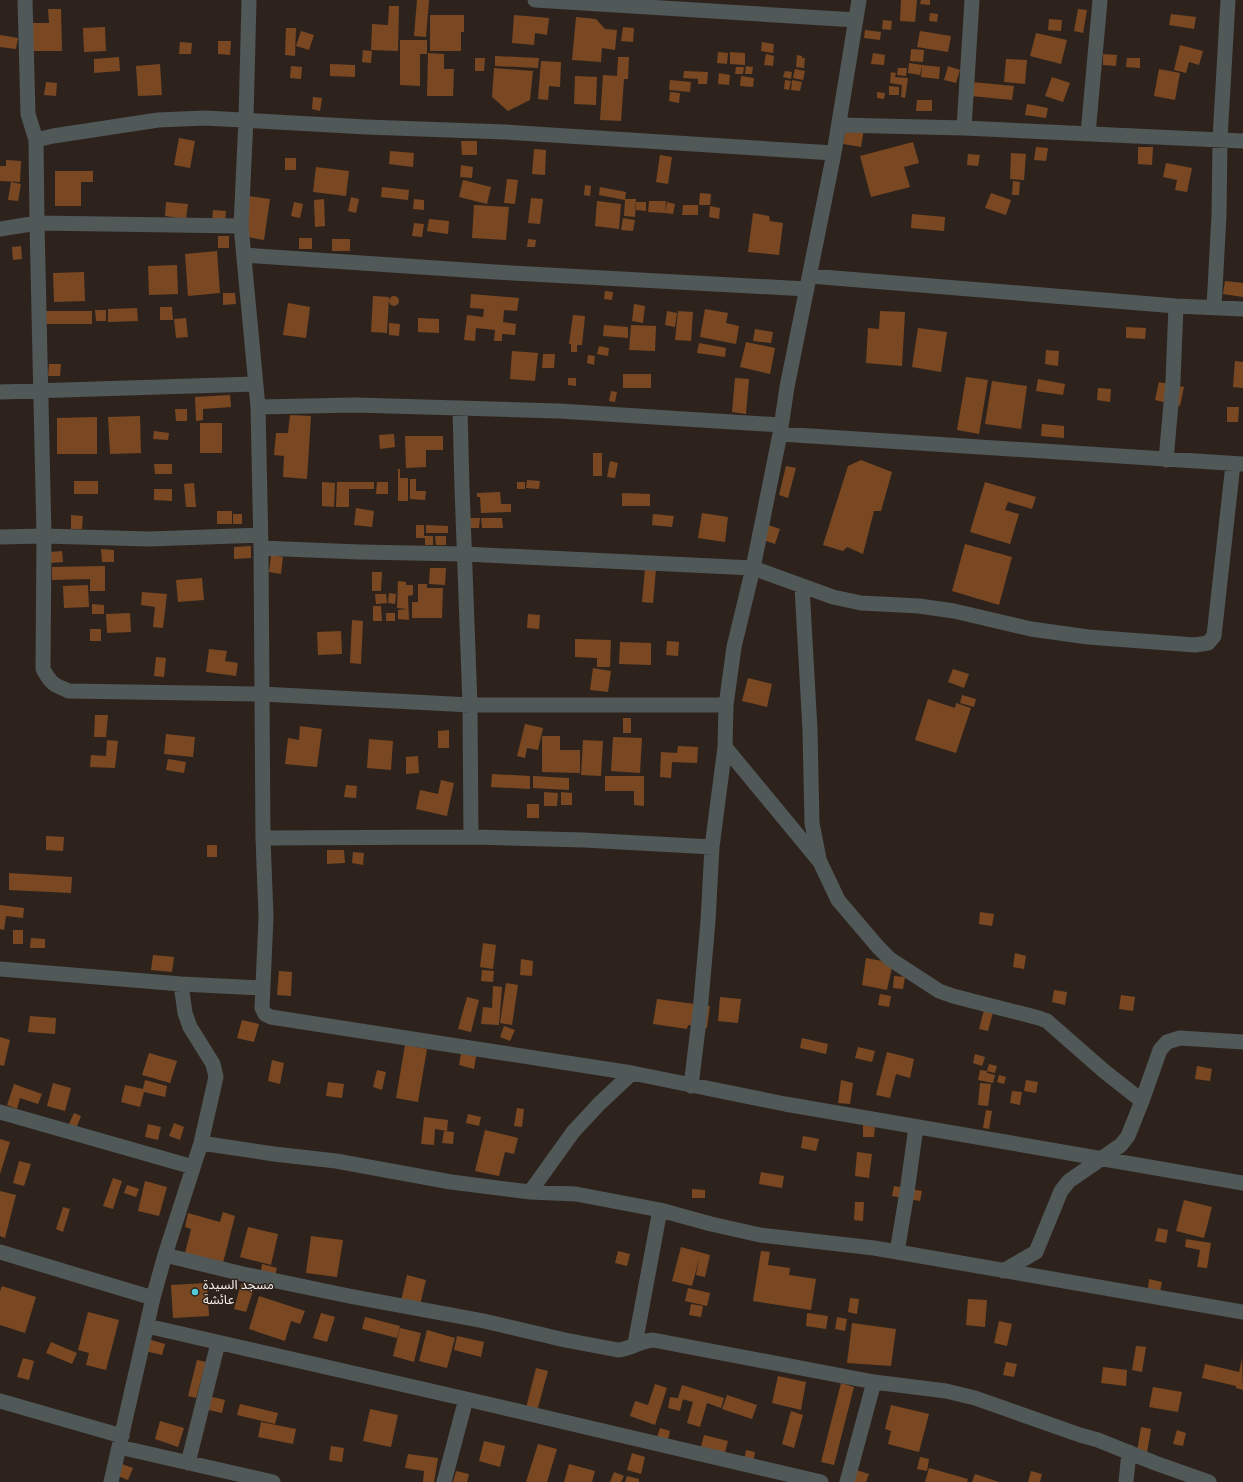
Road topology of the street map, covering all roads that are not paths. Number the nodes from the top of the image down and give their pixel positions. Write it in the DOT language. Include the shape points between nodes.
graph roads {
  1 [pos="25,0"];
  2 [pos="248,0"];
  3 [pos="534,0"];
  4 [pos="859,0"];
  5 [pos="972,0"];
  6 [pos="1100,0"];
  7 [pos="1228,0"];
  8 [pos="856,20"];
  9 [pos="246,119"];
  10 [pos="839,125"];
  11 [pos="964,128"];
  12 [pos="1088,134"];
  13 [pos="1220,139"];
  14 [pos="36,140"];
  15 [pos="1243,141"];
  16 [pos="834,153"];
  17 [pos="37,223"];
  18 [pos="241,226"];
  19 [pos="0,229"];
  20 [pos="244,255"];
  21 [pos="808,282"];
  22 [pos="1176,306"];
  23 [pos="1214,307"];
  24 [pos="1243,309"];
  25 [pos="255,384"];
  26 [pos="0,392"];
  27 [pos="40,392"];
  28 [pos="258,407"];
  29 [pos="460,408"];
  30 [pos="780,429"];
  31 [pos="1166,460"];
  32 [pos="1238,464"];
  33 [pos="44,536"];
  34 [pos="0,537"];
  35 [pos="260,541"];
  36 [pos="464,554"];
  37 [pos="753,568"];
  38 [pos="802,587"];
  39 [pos="262,694"];
  40 [pos="470,705"];
  41 [pos="726,705"];
  42 [pos="725,747"];
  43 [pos="471,837"];
  44 [pos="263,838"];
  45 [pos="712,847"];
  46 [pos="820,862"];
  47 [pos="0,969"];
  48 [pos="181,984"];
  49 [pos="263,988"];
  50 [pos="1243,1042"];
  51 [pos="632,1073"];
  52 [pos="691,1086"];
  53 [pos="1142,1101"];
  54 [pos="0,1112"];
  55 [pos="916,1127"];
  56 [pos="201,1143"];
  57 [pos="1101,1159"];
  58 [pos="192,1167"];
  59 [pos="1243,1183"];
  60 [pos="530,1192"];
  61 [pos="660,1210"];
  62 [pos="0,1252"];
  63 [pos="897,1252"];
  64 [pos="165,1255"];
  65 [pos="1003,1271"];
  66 [pos="153,1298"];
  67 [pos="1243,1312"];
  68 [pos="147,1326"];
  69 [pos="218,1343"];
  70 [pos="635,1344"];
  71 [pos="874,1382"];
  72 [pos="466,1399"];
  73 [pos="0,1401"];
  74 [pos="120,1441"];
  75 [pos="1129,1452"];
  76 [pos="188,1463"];
  77 [pos="111,1482"];
  78 [pos="273,1482"];
  79 [pos="444,1482"];
  80 [pos="820,1482"];
  81 [pos="847,1482"];
  82 [pos="1126,1482"];
  83 [pos="1209,1482"];
  1 -- 14 [label="street" via="28,114"];
  2 -- 9 [label="street"];
  3 -- 8 [label="street"];
  4 -- 8 [label="street"];
  5 -- 11 [label="street"];
  6 -- 12 [label="street"];
  7 -- 13 [label="street"];
  8 -- 10 [label="street"];
  9 -- 14 [label="street" via="158,120"];
  9 -- 16 [label="street"];
  9 -- 18 [label="street"];
  10 -- 11 [label="street"];
  10 -- 16 [label="street"];
  11 -- 12 [label="street"];
  12 -- 13 [label="street"];
  13 -- 15 [label="street"];
  13 -- 23 [label="street"];
  14 -- 17 [label="street"];
  16 -- 21 [label="street"];
  17 -- 18 [label="street"];
  17 -- 19 [label="street"];
  17 -- 27 [label="street"];
  18 -- 20 [label="street"];
  20 -- 21 [label="street" via="495,272"];
  20 -- 25 [label="street"];
  21 -- 22 [label="street"];
  21 -- 30 [label="street"];
  22 -- 23 [label="street"];
  22 -- 31 [label="street"];
  23 -- 24 [label="street"];
  25 -- 27 [label="street"];
  25 -- 28 [label="street"];
  26 -- 27 [label="street"];
  27 -- 33 [label="street"];
  28 -- 29 [label="street" via="356,405"];
  28 -- 35 [label="street"];
  29 -- 30 [label="street" via="559,411"];
  29 -- 36 [label="street"];
  30 -- 31 [label="street"];
  30 -- 37 [label="street"];
  31 -- 32 [label="street"];
  32 -- 38 [label="street" via="1214,636 1208,643 1195,645 1081,636 1031,629 947,610 861,603"];
  33 -- 34 [label="street"];
  33 -- 35 [label="street"];
  33 -- 39 [label="street" via="44,669 49,681 69,691"];
  35 -- 36 [label="street" via="359,552"];
  35 -- 39 [label="street"];
  36 -- 37 [label="street"];
  36 -- 40 [label="street"];
  37 -- 38 [label="street"];
  37 -- 41 [label="street" via="734,647"];
  38 -- 46 [label="street" via="812,823"];
  39 -- 40 [label="street"];
  39 -- 44 [label="street"];
  40 -- 41 [label="street"];
  40 -- 43 [label="street"];
  41 -- 42 [label="street"];
  42 -- 45 [label="street"];
  42 -- 46 [label="street"];
  43 -- 44 [label="street"];
  43 -- 45 [label="street"];
  44 -- 49 [label="street" via="266,917"];
  45 -- 52 [label="street" via="708,921"];
  46 -- 53 [label="street" via="838,900 890,959 940,991 1047,1021"];
  47 -- 48 [label="street"];
  48 -- 49 [label="street"];
  48 -- 56 [label="street" via="185,1013 190,1027 213,1064 216,1078"];
  49 -- 51 [label="street" via="262,1008 271,1018"];
  50 -- 53 [label="street" via="1180,1038 1167,1042 1160,1050"];
  51 -- 52 [label="street"];
  51 -- 60 [label="street" via="573,1132"];
  52 -- 55 [label="street"];
  53 -- 57 [label="street" via="1128,1136 1121,1145"];
  54 -- 58 [label="street"];
  55 -- 57 [label="street"];
  55 -- 63 [label="street"];
  56 -- 58 [label="street"];
  56 -- 60 [label="street" via="336,1161 451,1182"];
  57 -- 59 [label="street"];
  57 -- 65 [label="street" via="1069,1182 1061,1191 1036,1252"];
  58 -- 64 [label="street"];
  60 -- 61 [label="street" via="576,1194"];
  61 -- 63 [label="street" via="760,1235"];
  61 -- 70 [label="street"];
  62 -- 66 [label="street"];
  63 -- 65 [label="street"];
  64 -- 66 [label="street"];
  64 -- 70 [label="street" via="281,1282 484,1321 565,1340 618,1350"];
  65 -- 67 [label="street"];
  66 -- 68 [label="street"];
  68 -- 69 [label="street"];
  68 -- 74 [label="street"];
  69 -- 72 [label="street"];
  69 -- 76 [label="street"];
  70 -- 71 [label="street" via="653,1340"];
  71 -- 75 [label="street" via="946,1391 976,1398"];
  71 -- 81 [label="street"];
  72 -- 79 [label="street"];
  72 -- 80 [label="street"];
  73 -- 74 [label="street"];
  74 -- 76 [label="street"];
  74 -- 77 [label="street"];
  75 -- 82 [label="street"];
  75 -- 83 [label="street"];
  76 -- 78 [label="street"];
}
